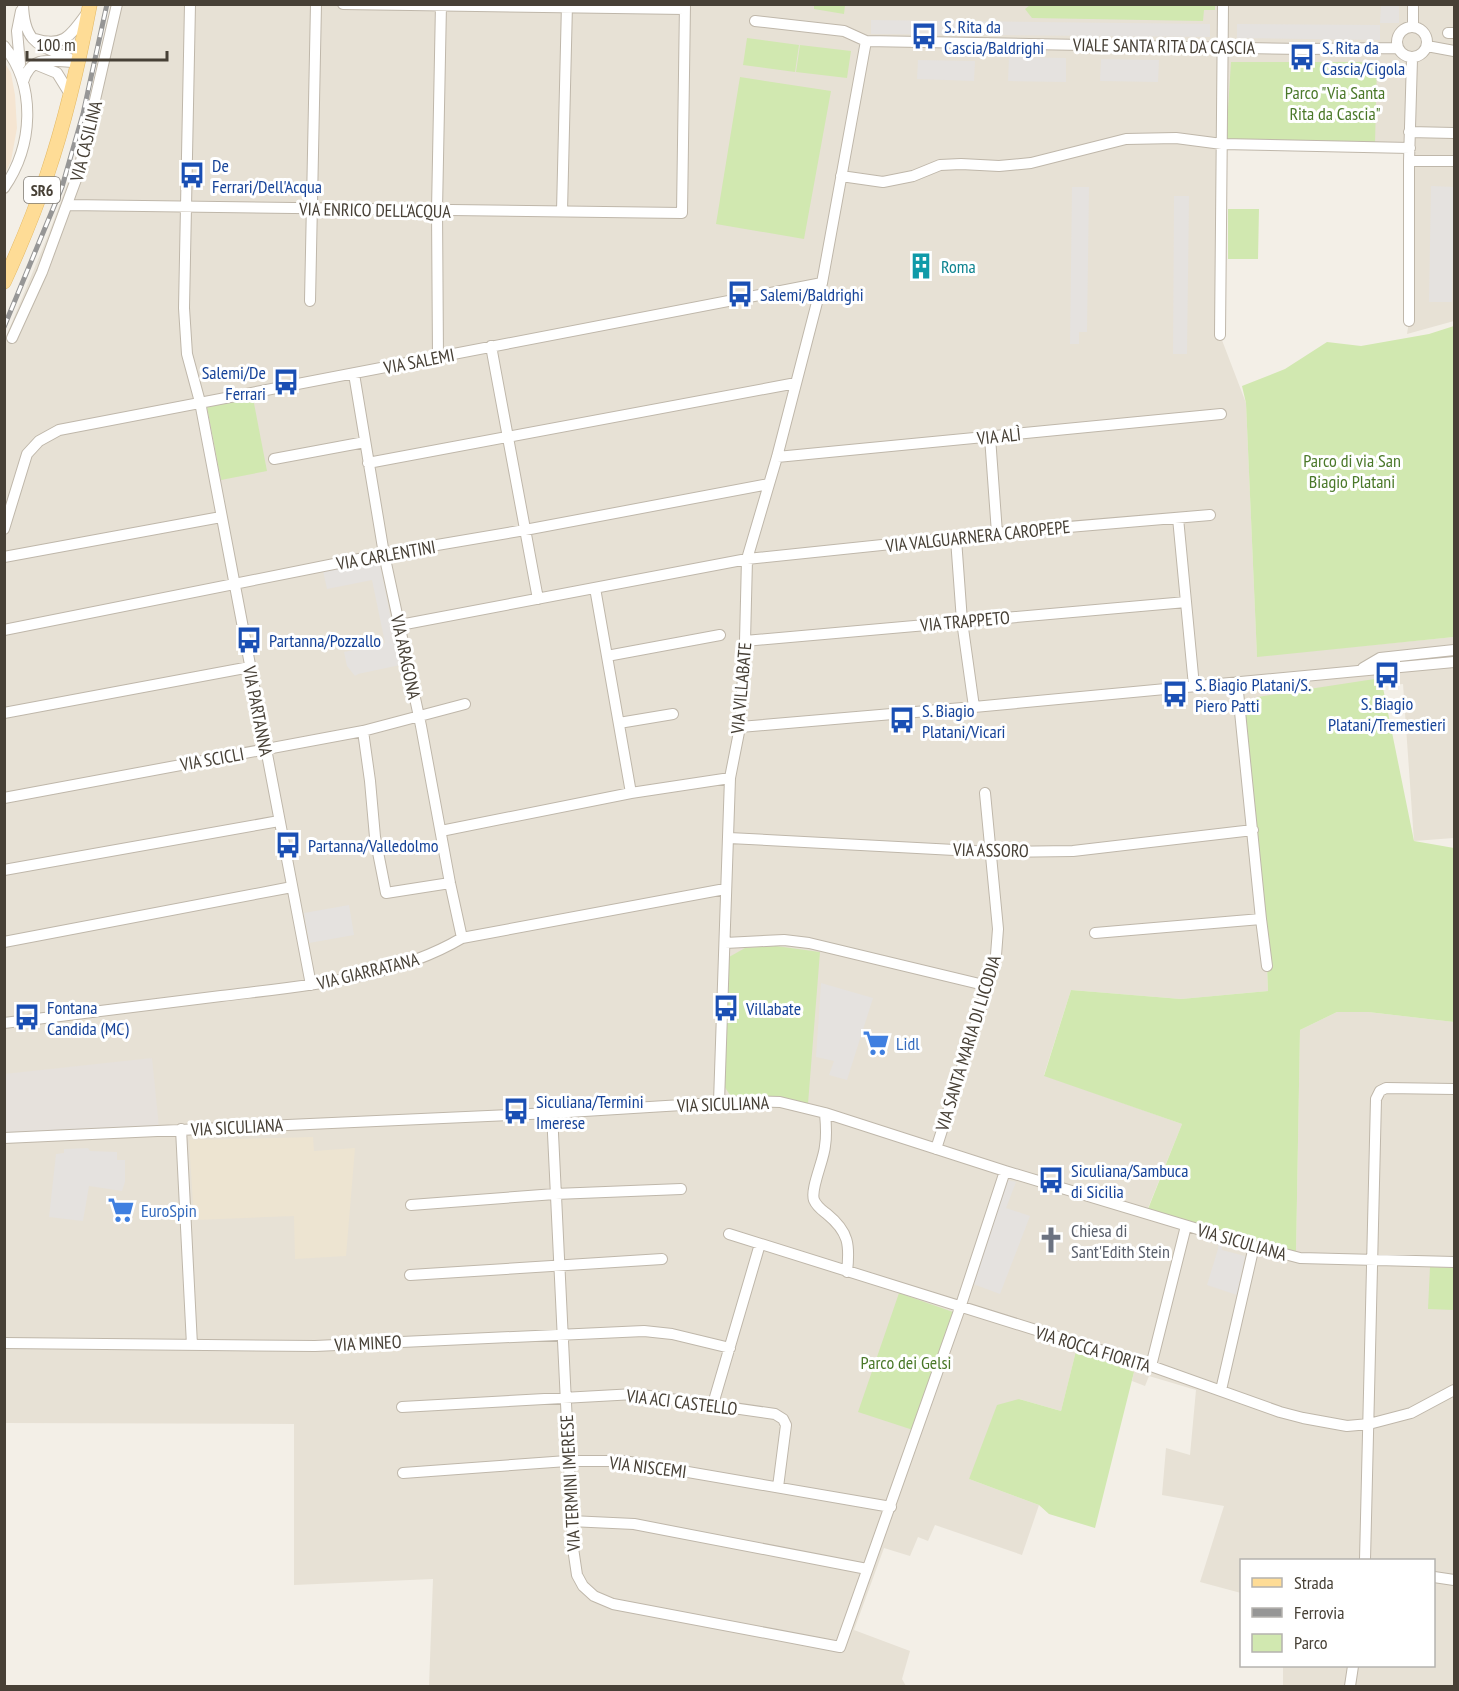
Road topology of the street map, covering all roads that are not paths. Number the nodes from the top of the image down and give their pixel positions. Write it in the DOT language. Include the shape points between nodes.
graph roads {
  1 [pos="117,4"];
  2 [pos="190,4"];
  3 [pos="316,4"];
  4 [pos="343,4"];
  5 [pos="1223,4"];
  6 [pos="1413,4"];
  7 [pos="23,6"];
  8 [pos="441,6"];
  9 [pos="567,6"];
  10 [pos="685,7"];
  11 [pos="89,8"];
  12 [pos="754,21"];
  13 [pos="1413,26"];
  14 [pos="32,39"];
  15 [pos="866,41"];
  16 [pos="4,46"];
  17 [pos="1427,46"];
  18 [pos="1222,47"];
  19 [pos="1397,48"];
  20 [pos="1455,51"];
  21 [pos="1412,59"];
  22 [pos="78,63"];
  23 [pos="35,64"];
  24 [pos="23,82"];
  25 [pos="70,94"];
  26 [pos="1409,132"];
  27 [pos="1455,133"];
  28 [pos="1222,144"];
  29 [pos="1410,148"];
  30 [pos="1409,161"];
  31 [pos="1455,161"];
  32 [pos="841,176"];
  33 [pos="4,188"];
  34 [pos="68,205"];
  35 [pos="187,207"];
  36 [pos="313,209"];
  37 [pos="437,210"];
  38 [pos="562,211"];
  39 [pos="4,282"];
  40 [pos="822,283"];
  41 [pos="310,301"];
  42 [pos="1409,321"];
  43 [pos="1220,335"];
  44 [pos="12,338"];
  45 [pos="491,346"];
  46 [pos="438,357"];
  47 [pos="354,374"];
  48 [pos="796,383"];
  49 [pos="200,402"];
  50 [pos="1221,414"];
  51 [pos="990,436"];
  52 [pos="507,437"];
  53 [pos="365,442"];
  54 [pos="777,457"];
  55 [pos="274,459"];
  56 [pos="368,463"];
  57 [pos="769,484"];
  58 [pos="1210,515"];
  59 [pos="221,517"];
  60 [pos="1178,518"];
  61 [pos="4,529"];
  62 [pos="525,530"];
  63 [pos="997,533"];
  64 [pos="956,539"];
  65 [pos="384,554"];
  66 [pos="4,557"];
  67 [pos="747,559"];
  68 [pos="234,585"];
  69 [pos="595,588"];
  70 [pos="538,599"];
  71 [pos="1186,602"];
  72 [pos="962,621"];
  73 [pos="399,626"];
  74 [pos="4,630"];
  75 [pos="720,635"];
  76 [pos="745,641"];
  77 [pos="1455,650"];
  78 [pos="607,656"];
  79 [pos="1455,662"];
  80 [pos="250,668"];
  81 [pos="1360,669"];
  82 [pos="1237,682"];
  83 [pos="1194,686"];
  84 [pos="465,704"];
  85 [pos="974,707"];
  86 [pos="4,713"];
  87 [pos="673,714"];
  88 [pos="418,717"];
  89 [pos="620,723"];
  90 [pos="740,727"];
  91 [pos="363,731"];
  92 [pos="266,749"];
  93 [pos="730,778"];
  94 [pos="631,793"];
  95 [pos="986,793"];
  96 [pos="4,798"];
  97 [pos="279,821"];
  98 [pos="1253,830"];
  99 [pos="441,831"];
  100 [pos="729,838"];
  101 [pos="992,852"];
  102 [pos="4,870"];
  103 [pos="450,883"];
  104 [pos="292,887"];
  105 [pos="725,889"];
  106 [pos="1261,919"];
  107 [pos="1095,933"];
  108 [pos="462,938"];
  109 [pos="4,942"];
  110 [pos="725,943"];
  111 [pos="1267,966"];
  112 [pos="311,985"];
  113 [pos="988,986"];
  114 [pos="4,1023"];
  115 [pos="1455,1089"];
  116 [pos="719,1102"];
  117 [pos="552,1113"];
  118 [pos="825,1113"];
  119 [pos="181,1129"];
  120 [pos="4,1138"];
  121 [pos="936,1149"];
  122 [pos="1005,1171"];
  123 [pos="681,1189"];
  124 [pos="555,1194"];
  125 [pos="411,1205"];
  126 [pos="1186,1226"];
  127 [pos="729,1234"];
  128 [pos="760,1244"];
  129 [pos="1254,1246"];
  130 [pos="662,1259"];
  131 [pos="1373,1260"];
  132 [pos="1455,1262"];
  133 [pos="560,1267"];
  134 [pos="847,1272"];
  135 [pos="410,1275"];
  136 [pos="960,1308"];
  137 [pos="563,1334"];
  138 [pos="4,1343"];
  139 [pos="192,1345"];
  140 [pos="730,1348"];
  141 [pos="1151,1366"];
  142 [pos="1221,1390"];
  143 [pos="1455,1390"];
  144 [pos="567,1397"];
  145 [pos="713,1404"];
  146 [pos="402,1407"];
  147 [pos="1370,1424"];
  148 [pos="567,1461"];
  149 [pos="403,1473"];
  150 [pos="778,1487"];
  151 [pos="891,1507"];
  152 [pos="570,1521"];
  153 [pos="1365,1559"];
  154 [pos="867,1569"];
  155 [pos="1435,1577"];
  156 [pos="1455,1580"];
  157 [pos="1353,1667"];
  158 [pos="1350,1686"];
  1 -- 34 [label="street, VIA CASILINA" via="86,146"];
  2 -- 35 [label="street, VIA PARTANNA"];
  3 -- 36 [label="street"];
  4 -- 8 [label="street"];
  5 -- 18 [label="street"];
  6 -- 13 [label="street"];
  7 -- 14 [label="street" via="25,26"];
  7 -- 24 [label="street" via="17,43"];
  8 -- 9 [label="street"];
  8 -- 37 [label="street"];
  9 -- 10 [label="street"];
  9 -- 38 [label="street"];
  10 -- 38 [label="street, VIA ENRICO DELL'ACQUA" via="682,213"];
  11 -- 14 [label="street" via="65,40 49,43"];
  11 -- 22 [label="main road, VIA CASILINA / SR6"];
  12 -- 15 [label="street, VIALE SANTA RITA DA CASCIA" via="844,31"];
  13 -- 17 [label="street" via="1426,36"];
  13 -- 19 [label="street" via="1400,33"];
  14 -- 22 [label="street"];
  15 -- 18 [label="street, VIALE SANTA RITA DA CASCIA"];
  15 -- 32 [label="street, VIA VILLABATE"];
  16 -- 24 [label="street"];
  17 -- 20 [label="street"];
  17 -- 21 [label="street"];
  18 -- 19 [label="street, VIALE SANTA RITA DA CASCIA"];
  18 -- 28 [label="street"];
  19 -- 21 [label="street"];
  21 -- 26 [label="street"];
  22 -- 23 [label="street" via="50,60"];
  22 -- 25 [label="main road, VIA CASILINA / SR6"];
  23 -- 24 [label="street"];
  23 -- 25 [label="street" via="57,73"];
  24 -- 33 [label="street" via="26,135 20,160"];
  25 -- 39 [label="main road, VIA CASILINA / SR6" via="47,176"];
  26 -- 27 [label="street"];
  26 -- 29 [label="street"];
  28 -- 29 [label="street"];
  28 -- 32 [label="street" via="1176,138 1126,140 1031,163 940,165 883,182"];
  28 -- 43 [label="street"];
  29 -- 30 [label="street"];
  30 -- 31 [label="street"];
  30 -- 42 [label="street"];
  32 -- 40 [label="street, VIA VILLABATE"];
  34 -- 35 [label="street, VIA ENRICO DELL'ACQUA"];
  34 -- 44 [label="street, VIA CASILINA"];
  35 -- 36 [label="street, VIA ENRICO DELL'ACQUA"];
  35 -- 49 [label="street, VIA PARTANNA" via="185,335"];
  36 -- 37 [label="street, VIA ENRICO DELL'ACQUA"];
  36 -- 41 [label="street"];
  37 -- 38 [label="street, VIA ENRICO DELL'ACQUA"];
  37 -- 46 [label="street"];
  40 -- 45 [label="street, VIA SALEMI"];
  40 -- 48 [label="street, VIA VILLABATE"];
  45 -- 46 [label="street, VIA SALEMI"];
  45 -- 52 [label="street"];
  46 -- 47 [label="street, VIA SALEMI"];
  47 -- 49 [label="street, VIA SALEMI"];
  47 -- 53 [label="street, VIA ARAGONA"];
  48 -- 52 [label="street"];
  48 -- 54 [label="street, VIA VILLABATE"];
  49 -- 59 [label="street, VIA PARTANNA"];
  49 -- 61 [label="street, VIA SALEMI" via="55,432 36,443 25,458"];
  50 -- 51 [label="street, VIA ALÌ"];
  51 -- 54 [label="street, VIA ALÌ"];
  51 -- 63 [label="street"];
  52 -- 56 [label="street"];
  52 -- 62 [label="street"];
  53 -- 55 [label="street"];
  53 -- 56 [label="street, VIA ARAGONA"];
  54 -- 57 [label="street, VIA VILLABATE"];
  56 -- 65 [label="street, VIA ARAGONA"];
  57 -- 62 [label="street, VIA CARLENTINI"];
  57 -- 67 [label="street, VIA VILLABATE"];
  58 -- 60 [label="street, VIA VALGUARNERA CAROPEPE"];
  59 -- 66 [label="street"];
  59 -- 68 [label="street, VIA PARTANNA"];
  60 -- 63 [label="street, VIA VALGUARNERA CAROPEPE"];
  60 -- 71 [label="street"];
  62 -- 65 [label="street, VIA CARLENTINI"];
  62 -- 70 [label="street"];
  63 -- 64 [label="street, VIA VALGUARNERA CAROPEPE"];
  64 -- 67 [label="street, VIA VALGUARNERA CAROPEPE"];
  64 -- 72 [label="street"];
  65 -- 68 [label="street, VIA CARLENTINI"];
  65 -- 73 [label="street, VIA ARAGONA"];
  67 -- 69 [label="street, VIA VALGUARNERA CAROPEPE"];
  67 -- 76 [label="street, VIA VILLABATE"];
  68 -- 74 [label="street, VIA CARLENTINI"];
  68 -- 80 [label="street, VIA PARTANNA"];
  69 -- 70 [label="street, VIA VALGUARNERA CAROPEPE"];
  69 -- 78 [label="street"];
  70 -- 73 [label="street, VIA VALGUARNERA CAROPEPE"];
  71 -- 72 [label="street, VIA TRAPPETO"];
  71 -- 83 [label="street"];
  72 -- 76 [label="street, VIA TRAPPETO"];
  72 -- 85 [label="street"];
  73 -- 88 [label="street, VIA ARAGONA"];
  75 -- 78 [label="street"];
  76 -- 90 [label="street, VIA VILLABATE"];
  77 -- 81 [label="street" via="1380,658"];
  78 -- 89 [label="street"];
  79 -- 81 [label="street"];
  80 -- 86 [label="street"];
  80 -- 92 [label="street, VIA PARTANNA"];
  81 -- 82 [label="street"];
  82 -- 83 [label="street"];
  82 -- 98 [label="street"];
  83 -- 85 [label="street"];
  84 -- 88 [label="street, VIA SCICLI"];
  85 -- 90 [label="street"];
  87 -- 89 [label="street"];
  88 -- 91 [label="street, VIA SCICLI"];
  88 -- 99 [label="street, VIA ARAGONA"];
  89 -- 94 [label="street"];
  90 -- 93 [label="street, VIA VILLABATE"];
  91 -- 92 [label="street, VIA SCICLI"];
  91 -- 103 [label="street" via="375,837 386,893"];
  92 -- 96 [label="street, VIA SCICLI"];
  92 -- 97 [label="street, VIA PARTANNA"];
  93 -- 94 [label="street"];
  93 -- 100 [label="street, VIA VILLABATE"];
  94 -- 99 [label="street"];
  95 -- 101 [label="street, VIA SANTA MARIA DI LICODIA"];
  97 -- 102 [label="street"];
  97 -- 104 [label="street, VIA PARTANNA"];
  98 -- 101 [label="street, VIA ASSORO" via="1073,852"];
  98 -- 106 [label="street"];
  99 -- 103 [label="street, VIA ARAGONA"];
  100 -- 101 [label="street, VIA ASSORO"];
  100 -- 105 [label="street, VIA VILLABATE"];
  101 -- 113 [label="street, VIA SANTA MARIA DI LICODIA" via="998,929"];
  103 -- 108 [label="street, VIA ARAGONA"];
  104 -- 109 [label="street"];
  104 -- 112 [label="street, VIA PARTANNA"];
  105 -- 108 [label="street, VIA GIARRATANA"];
  105 -- 110 [label="street, VIA VILLABATE"];
  106 -- 107 [label="street"];
  106 -- 111 [label="street"];
  108 -- 112 [label="street, VIA GIARRATANA" via="422,958"];
  110 -- 113 [label="street" via="809,943"];
  110 -- 116 [label="street, VIA VILLABATE"];
  112 -- 114 [label="street, VIA GIARRATANA"];
  113 -- 121 [label="street, VIA SANTA MARIA DI LICODIA"];
  115 -- 131 [label="street" via="1389,1088 1380,1091 1376,1099"];
  116 -- 117 [label="street, VIA SICULIANA"];
  116 -- 118 [label="street, VIA SICULIANA" via="769,1101"];
  117 -- 119 [label="street, VIA SICULIANA"];
  117 -- 124 [label="street, VIA TERMINI IMERESE"];
  118 -- 121 [label="street, VIA SICULIANA"];
  118 -- 134 [label="street" via="825,1146 813,1196 846,1236"];
  119 -- 120 [label="street, VIA SICULIANA"];
  119 -- 139 [label="street"];
  121 -- 122 [label="street, VIA SICULIANA"];
  122 -- 126 [label="street, VIA SICULIANA"];
  122 -- 136 [label="street"];
  123 -- 124 [label="street"];
  124 -- 125 [label="street"];
  124 -- 133 [label="street, VIA TERMINI IMERESE"];
  126 -- 129 [label="street, VIA SICULIANA"];
  126 -- 141 [label="street"];
  127 -- 128 [label="street, VIA ROCCA FIORITA"];
  128 -- 134 [label="street, VIA ROCCA FIORITA"];
  128 -- 140 [label="street"];
  129 -- 131 [label="street, VIA SICULIANA" via="1300,1258"];
  129 -- 142 [label="street"];
  130 -- 133 [label="street"];
  131 -- 132 [label="street, VIA SICULIANA"];
  131 -- 147 [label="street"];
  133 -- 135 [label="street"];
  133 -- 137 [label="street, VIA TERMINI IMERESE"];
  134 -- 136 [label="street, VIA ROCCA FIORITA"];
  136 -- 141 [label="street, VIA ROCCA FIORITA"];
  136 -- 151 [label="street"];
  137 -- 139 [label="street, VIA MINEO" via="315,1346"];
  137 -- 140 [label="street, VIA MINEO" via="659,1332"];
  137 -- 144 [label="street, VIA TERMINI IMERESE"];
  138 -- 139 [label="street, VIA MINEO"];
  140 -- 145 [label="street"];
  141 -- 142 [label="street, VIA ROCCA FIORITA"];
  142 -- 147 [label="street, VIA ROCCA FIORITA" via="1303,1418 1347,1426"];
  143 -- 147 [label="street, VIA ROCCA FIORITA" via="1411,1413"];
  144 -- 145 [label="street, VIA ACI CASTELLO" via="635,1394"];
  144 -- 146 [label="street, VIA ACI CASTELLO"];
  144 -- 148 [label="street, VIA TERMINI IMERESE"];
  145 -- 150 [label="street, VIA ACI CASTELLO" via="775,1414 783,1419 786,1428"];
  147 -- 153 [label="street"];
  148 -- 149 [label="street, VIA NISCEMI"];
  148 -- 150 [label="street, VIA NISCEMI" via="624,1461"];
  148 -- 152 [label="street, VIA TERMINI IMERESE"];
  150 -- 151 [label="street, VIA NISCEMI"];
  151 -- 154 [label="street"];
  152 -- 154 [label="street" via="634,1524"];
  152 -- 154 [label="street, VIA TERMINI IMERESE" via="577,1575 589,1592 601,1599 840,1647"];
  155 -- 156 [label="street"];
  157 -- 158 [label="street"];
}
